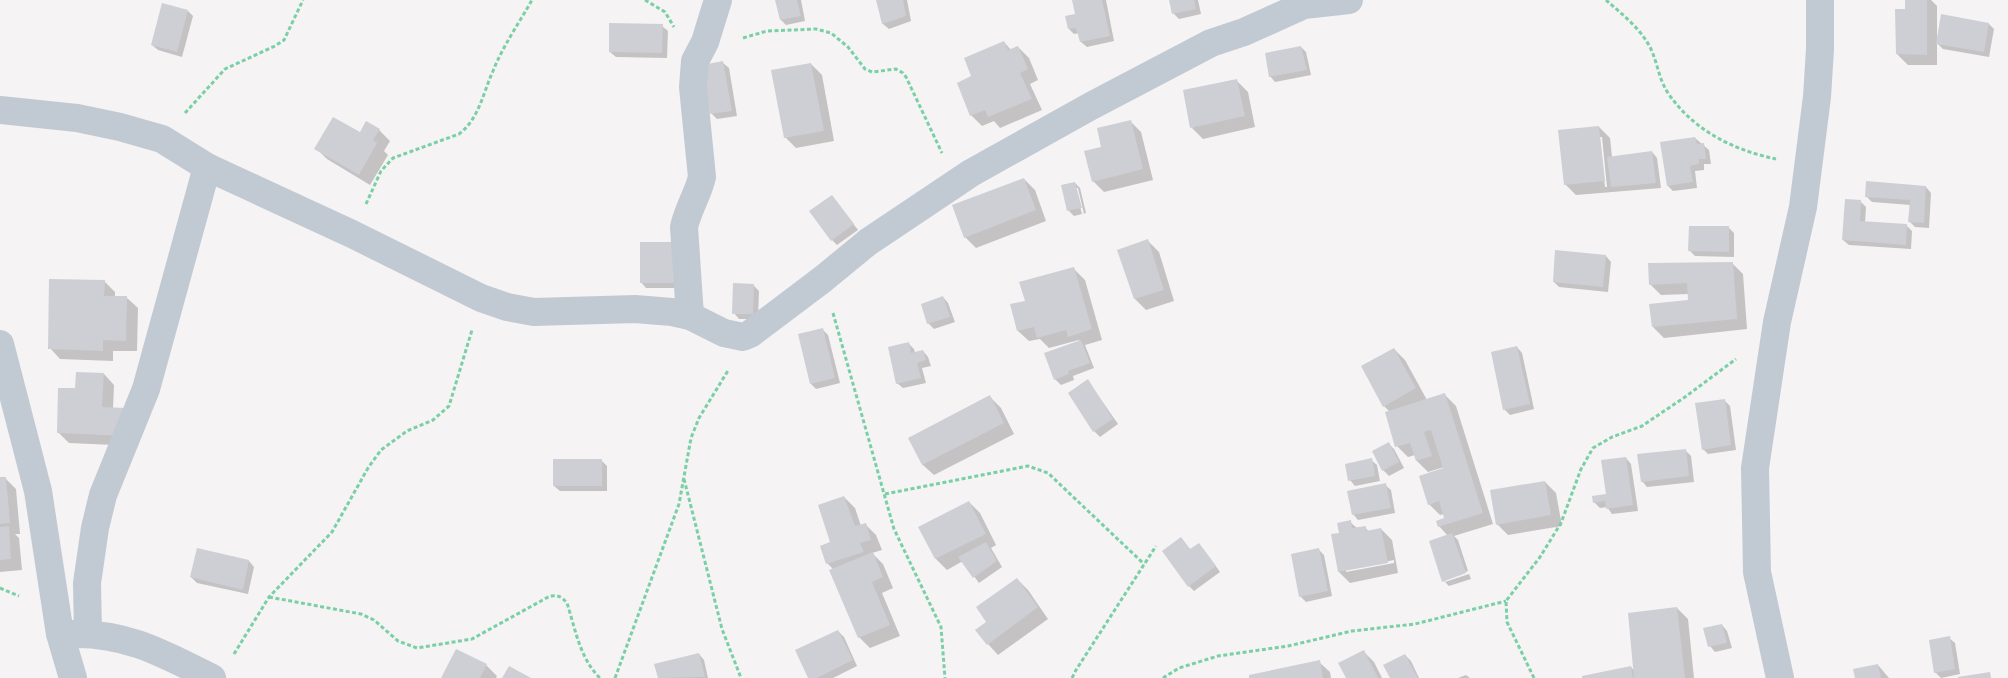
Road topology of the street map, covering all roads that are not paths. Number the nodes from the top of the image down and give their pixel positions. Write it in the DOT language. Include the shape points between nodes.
graph roads {
  1 [pos="718,0"];
  2 [pos="1349,0"];
  3 [pos="1820,0"];
  4 [pos="0,110"];
  5 [pos="207,167"];
  6 [pos="690,316"];
  7 [pos="0,344"];
  8 [pos="88,633"];
  9 [pos="60,634"];
  10 [pos="73,678"];
  11 [pos="212,678"];
  12 [pos="1780,678"];
  1 -- 6 [label="street" via="695,60 693,86 702,177 684,227"];
  2 -- 6 [label="street" via="1304,5 1211,43 970,173 868,242 750,334 743,337 724,333"];
  3 -- 12 [label="street" via="1820,49 1803,207 1777,322 1755,468 1757,572"];
  4 -- 5 [label="street" via="77,118 120,127 162,139"];
  5 -- 6 [label="street" via="481,298 507,307 534,312 635,309"];
  5 -- 8 [label="street" via="146,388 103,495 87,583"];
  7 -- 9 [label="street" via="38,490"];
  8 -- 9 [label="street"];
  8 -- 11 [label="street" via="132,641"];
  9 -- 10 [label="street"];
}
